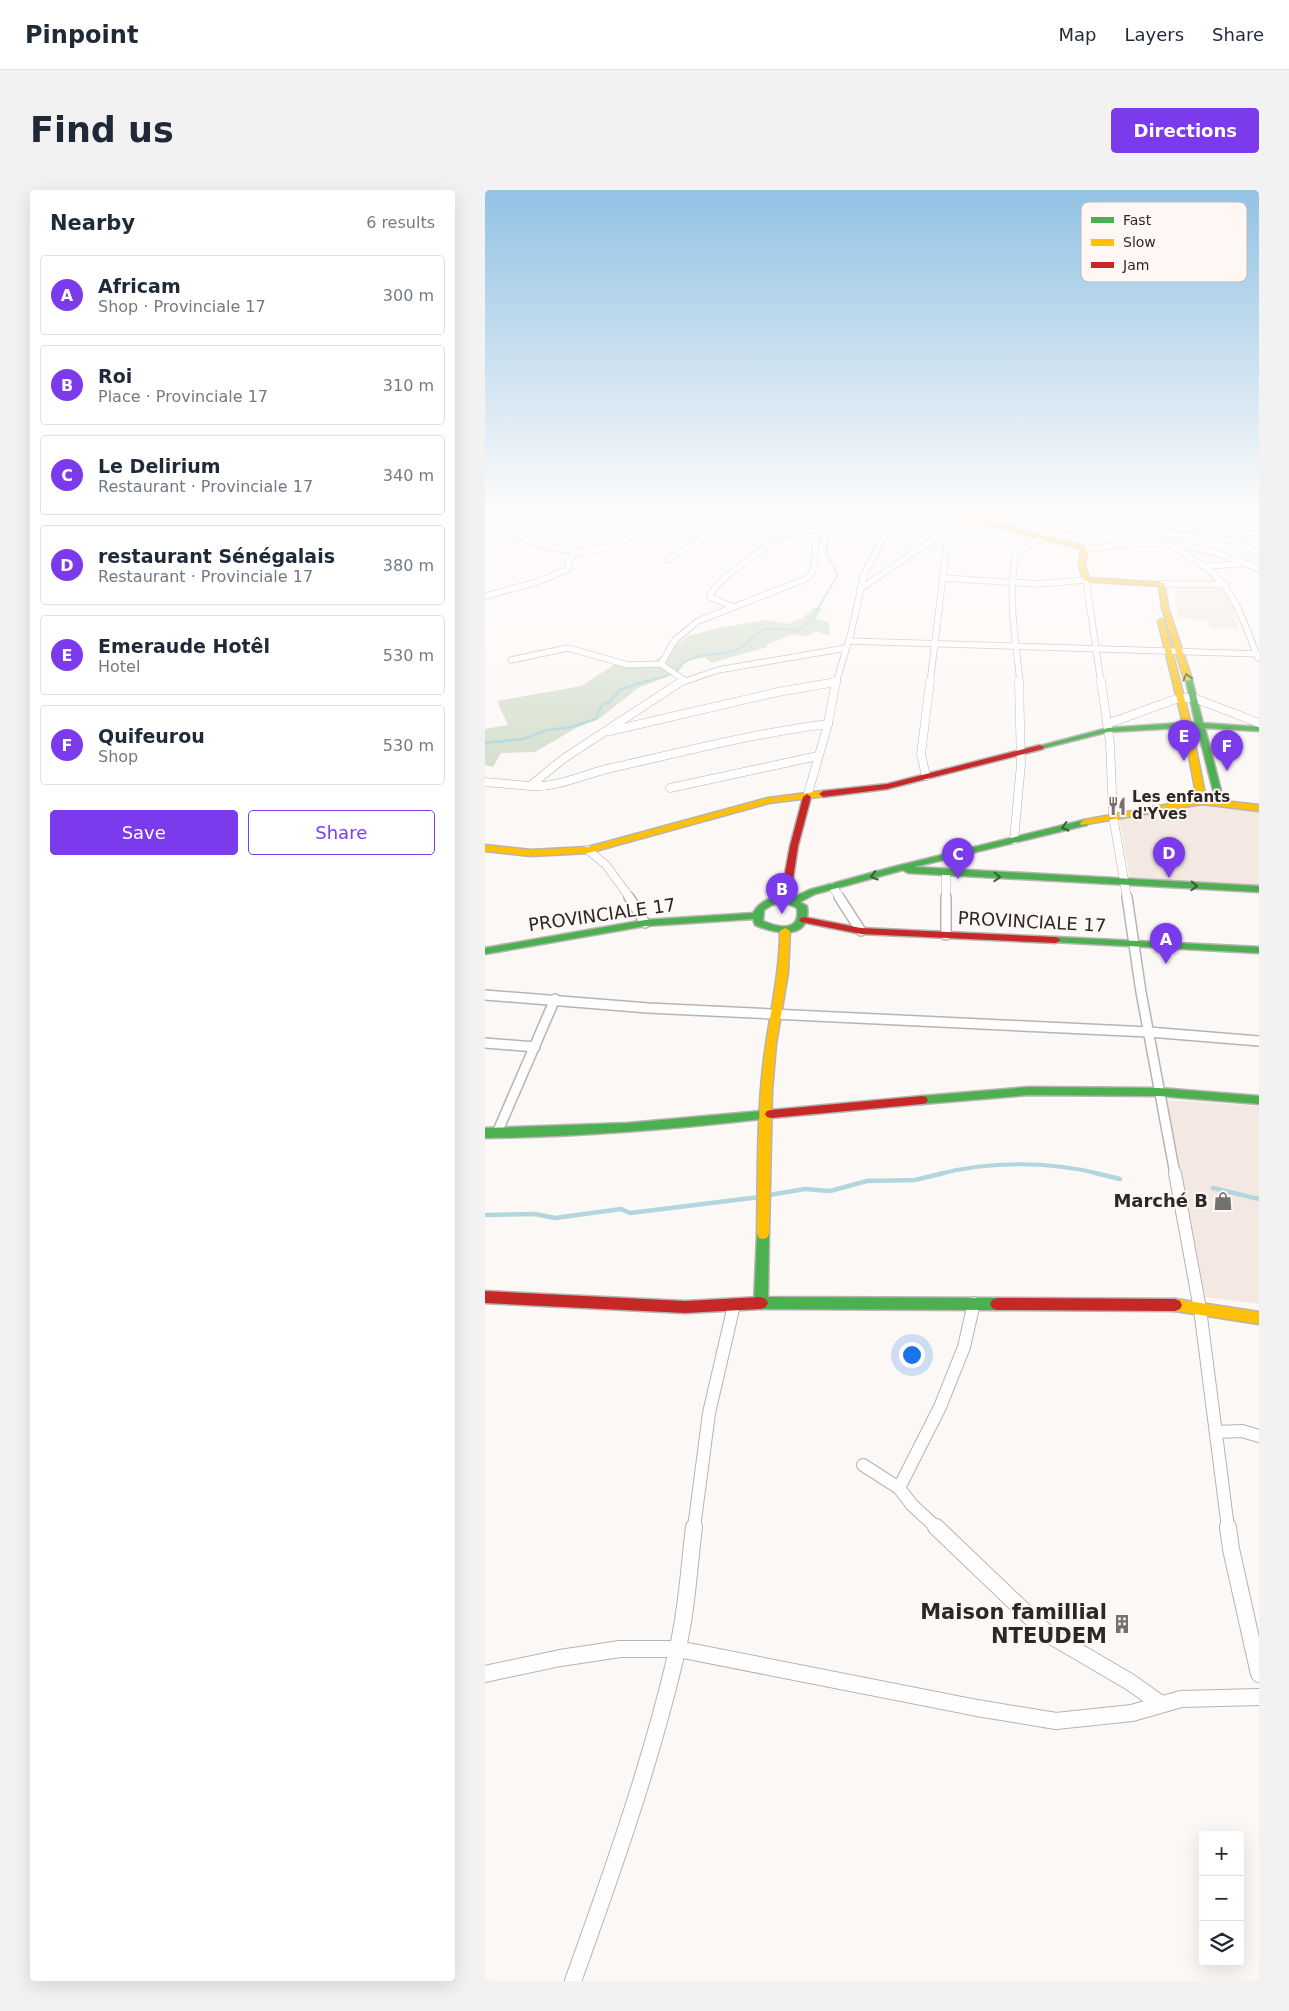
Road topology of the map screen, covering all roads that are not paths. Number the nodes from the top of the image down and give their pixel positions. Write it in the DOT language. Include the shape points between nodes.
graph roads {
  1 [pos="711,598"];
  2 [pos="757,598"];
  3 [pos="858,598"];
  4 [pos="941,598"];
  5 [pos="1013,598"];
  6 [pos="1088,598"];
  7 [pos="1155,598"];
  8 [pos="1164,598"];
  9 [pos="1233,598"];
  10 [pos="733,607"];
  11 [pos="936,642"];
  12 [pos="847,644"];
  13 [pos="1016,646"];
  14 [pos="1095,650"];
  15 [pos="1174,650"];
  16 [pos="1258,656"];
  17 [pos="511,660"];
  18 [pos="661,664"];
  19 [pos="683,680"];
  20 [pos="836,682"];
  21 [pos="1179,698"];
  22 [pos="1194,698"];
  23 [pos="1259,723"];
  24 [pos="828,724"];
  25 [pos="1187,724"];
  26 [pos="1200,724"];
  27 [pos="1108,727"];
  28 [pos="1259,729"];
  29 [pos="599,734"];
  30 [pos="1020,753"];
  31 [pos="818,756"];
  32 [pos="926,776"];
  33 [pos="485,782"];
  34 [pos="530,786"];
  35 [pos="670,788"];
  36 [pos="807,796"];
  37 [pos="1202,801"];
  38 [pos="1220,802"];
  39 [pos="1259,808"];
  40 [pos="1113,816"];
  41 [pos="1014,840"];
  42 [pos="485,848"];
  43 [pos="588,850"];
  44 [pos="896,869"];
  45 [pos="947,874"];
  46 [pos="1125,884"];
  47 [pos="833,887"];
  48 [pos="1259,889"];
  49 [pos="789,900"];
  50 [pos="755,916"];
  51 [pos="804,920"];
  52 [pos="645,923"];
  53 [pos="861,930"];
  54 [pos="785,931"];
  55 [pos="946,935"];
  56 [pos="1136,945"];
  57 [pos="1259,950"];
  58 [pos="485,952"];
  59 [pos="485,996"];
  60 [pos="555,999"];
  61 [pos="776,1014"];
  62 [pos="1149,1032"];
  63 [pos="1259,1041"];
  64 [pos="485,1043"];
  65 [pos="535,1047"];
  66 [pos="1159,1092"];
  67 [pos="1259,1100"];
  68 [pos="766,1115"];
  69 [pos="485,1132"];
  70 [pos="497,1133"];
  71 [pos="485,1297"];
  72 [pos="761,1303"];
  73 [pos="974,1303"];
  74 [pos="734,1305"];
  75 [pos="1200,1309"];
  76 [pos="1259,1318"];
  77 [pos="1216,1432"];
  78 [pos="1259,1436"];
  79 [pos="863,1465"];
  80 [pos="899,1488"];
  81 [pos="678,1649"];
  82 [pos="485,1674"];
  83 [pos="1259,1674"];
  84 [pos="1259,1697"];
  85 [pos="1161,1704"];
  86 [pos="573,1981"];
  1 -- 10 [label="street"];
  2 -- 10 [label="street"];
  3 -- 12 [label="street"];
  4 -- 11 [label="street"];
  5 -- 13 [label="street"];
  6 -- 14 [label="street"];
  7 -- 15 [label="street"];
  8 -- 15 [label="street"];
  9 -- 16 [label="street"];
  10 -- 18 [label="street" via="687,627 670,645"];
  11 -- 12 [label="street"];
  11 -- 13 [label="street"];
  11 -- 32 [label="street" via="921,754"];
  12 -- 19 [label="street"];
  12 -- 20 [label="street"];
  13 -- 14 [label="street"];
  13 -- 30 [label="street"];
  14 -- 15 [label="street"];
  14 -- 27 [label="street"];
  15 -- 16 [label="street"];
  15 -- 21 [label="street"];
  22 -- 15 [label="street, one-way"];
  17 -- 18 [label="street" via="568,648 628,665"];
  18 -- 19 [label="street"];
  19 -- 29 [label="street"];
  20 -- 24 [label="street"];
  20 -- 29 [label="street" via="778,692"];
  21 -- 22 [label="street"];
  21 -- 25 [label="street"];
  21 -- 27 [label="street"];
  22 -- 23 [label="street"];
  22 -- 26 [label="street"];
  24 -- 31 [label="street"];
  24 -- 34 [label="street" via="704,747 599,771 546,787"];
  25 -- 26 [label="street"];
  25 -- 27 [label="street"];
  25 -- 37 [label="street"];
  26 -- 28 [label="street"];
  26 -- 38 [label="street"];
  27 -- 30 [label="street"];
  27 -- 40 [label="street"];
  29 -- 34 [label="street"];
  30 -- 32 [label="street"];
  30 -- 41 [label="street" via="1019,808"];
  31 -- 35 [label="street"];
  31 -- 36 [label="street"];
  32 -- 36 [label="street" via="887,786"];
  33 -- 34 [label="street"];
  36 -- 43 [label="street" via="768,801"];
  36 -- 49 [label="street" via="794,846"];
  37 -- 38 [label="street"];
  37 -- 40 [label="street"];
  38 -- 39 [label="street"];
  40 -- 41 [label="street, one-way"];
  40 -- 46 [label="street"];
  41 -- 44 [label="street"];
  42 -- 43 [label="street" via="531,854"];
  43 -- 52 [label="street" via="612,870"];
  44 -- 45 [label="street"];
  44 -- 47 [label="street, one-way"];
  45 -- 46 [label="street, one-way"];
  45 -- 55 [label="street"];
  46 -- 48 [label="street, one-way"];
  46 -- 56 [label="street"];
  47 -- 49 [label="street"];
  47 -- 53 [label="street"];
  49 -- 50 [label="street" via="764,903"];
  49 -- 51 [label="street" via="802,906"];
  50 -- 52 [label="street, PROVINCIALE 17"];
  50 -- 54 [label="street" via="765,928"];
  51 -- 53 [label="street, PROVINCIALE 17"];
  51 -- 54 [label="street" via="797,927"];
  52 -- 58 [label="street, PROVINCIALE 17"];
  53 -- 55 [label="street, PROVINCIALE 17"];
  54 -- 61 [label="street" via="786,952"];
  55 -- 56 [label="street, PROVINCIALE 17"];
  56 -- 57 [label="street, PROVINCIALE 17"];
  56 -- 62 [label="street"];
  59 -- 60 [label="street"];
  60 -- 61 [label="street" via="648,1008"];
  60 -- 65 [label="street"];
  61 -- 62 [label="street"];
  61 -- 68 [label="street"];
  62 -- 63 [label="street"];
  62 -- 66 [label="street"];
  64 -- 65 [label="street"];
  65 -- 70 [label="street"];
  66 -- 67 [label="street"];
  66 -- 68 [label="street" via="1029,1091"];
  66 -- 75 [label="street"];
  68 -- 70 [label="street" via="657,1127"];
  68 -- 72 [label="street"];
  69 -- 70 [label="street"];
  71 -- 74 [label="street" via="685,1307"];
  72 -- 73 [label="street"];
  72 -- 74 [label="street"];
  73 -- 75 [label="street" via="1169,1304"];
  73 -- 80 [label="street" via="963,1346 940,1407"];
  74 -- 81 [label="street" via="709,1412"];
  75 -- 76 [label="street"];
  75 -- 77 [label="street"];
  77 -- 78 [label="street" via="1241,1431"];
  77 -- 83 [label="street" via="1231,1549"];
  79 -- 80 [label="street"];
  80 -- 85 [label="street" via="912,1506 978,1564 1049,1634"];
  81 -- 82 [label="street" via="620,1649"];
  81 -- 85 [label="street" via="1056,1721 1132,1713"];
  81 -- 86 [label="street" via="655,1735"];
  84 -- 85 [label="street" via="1181,1699"];
}
